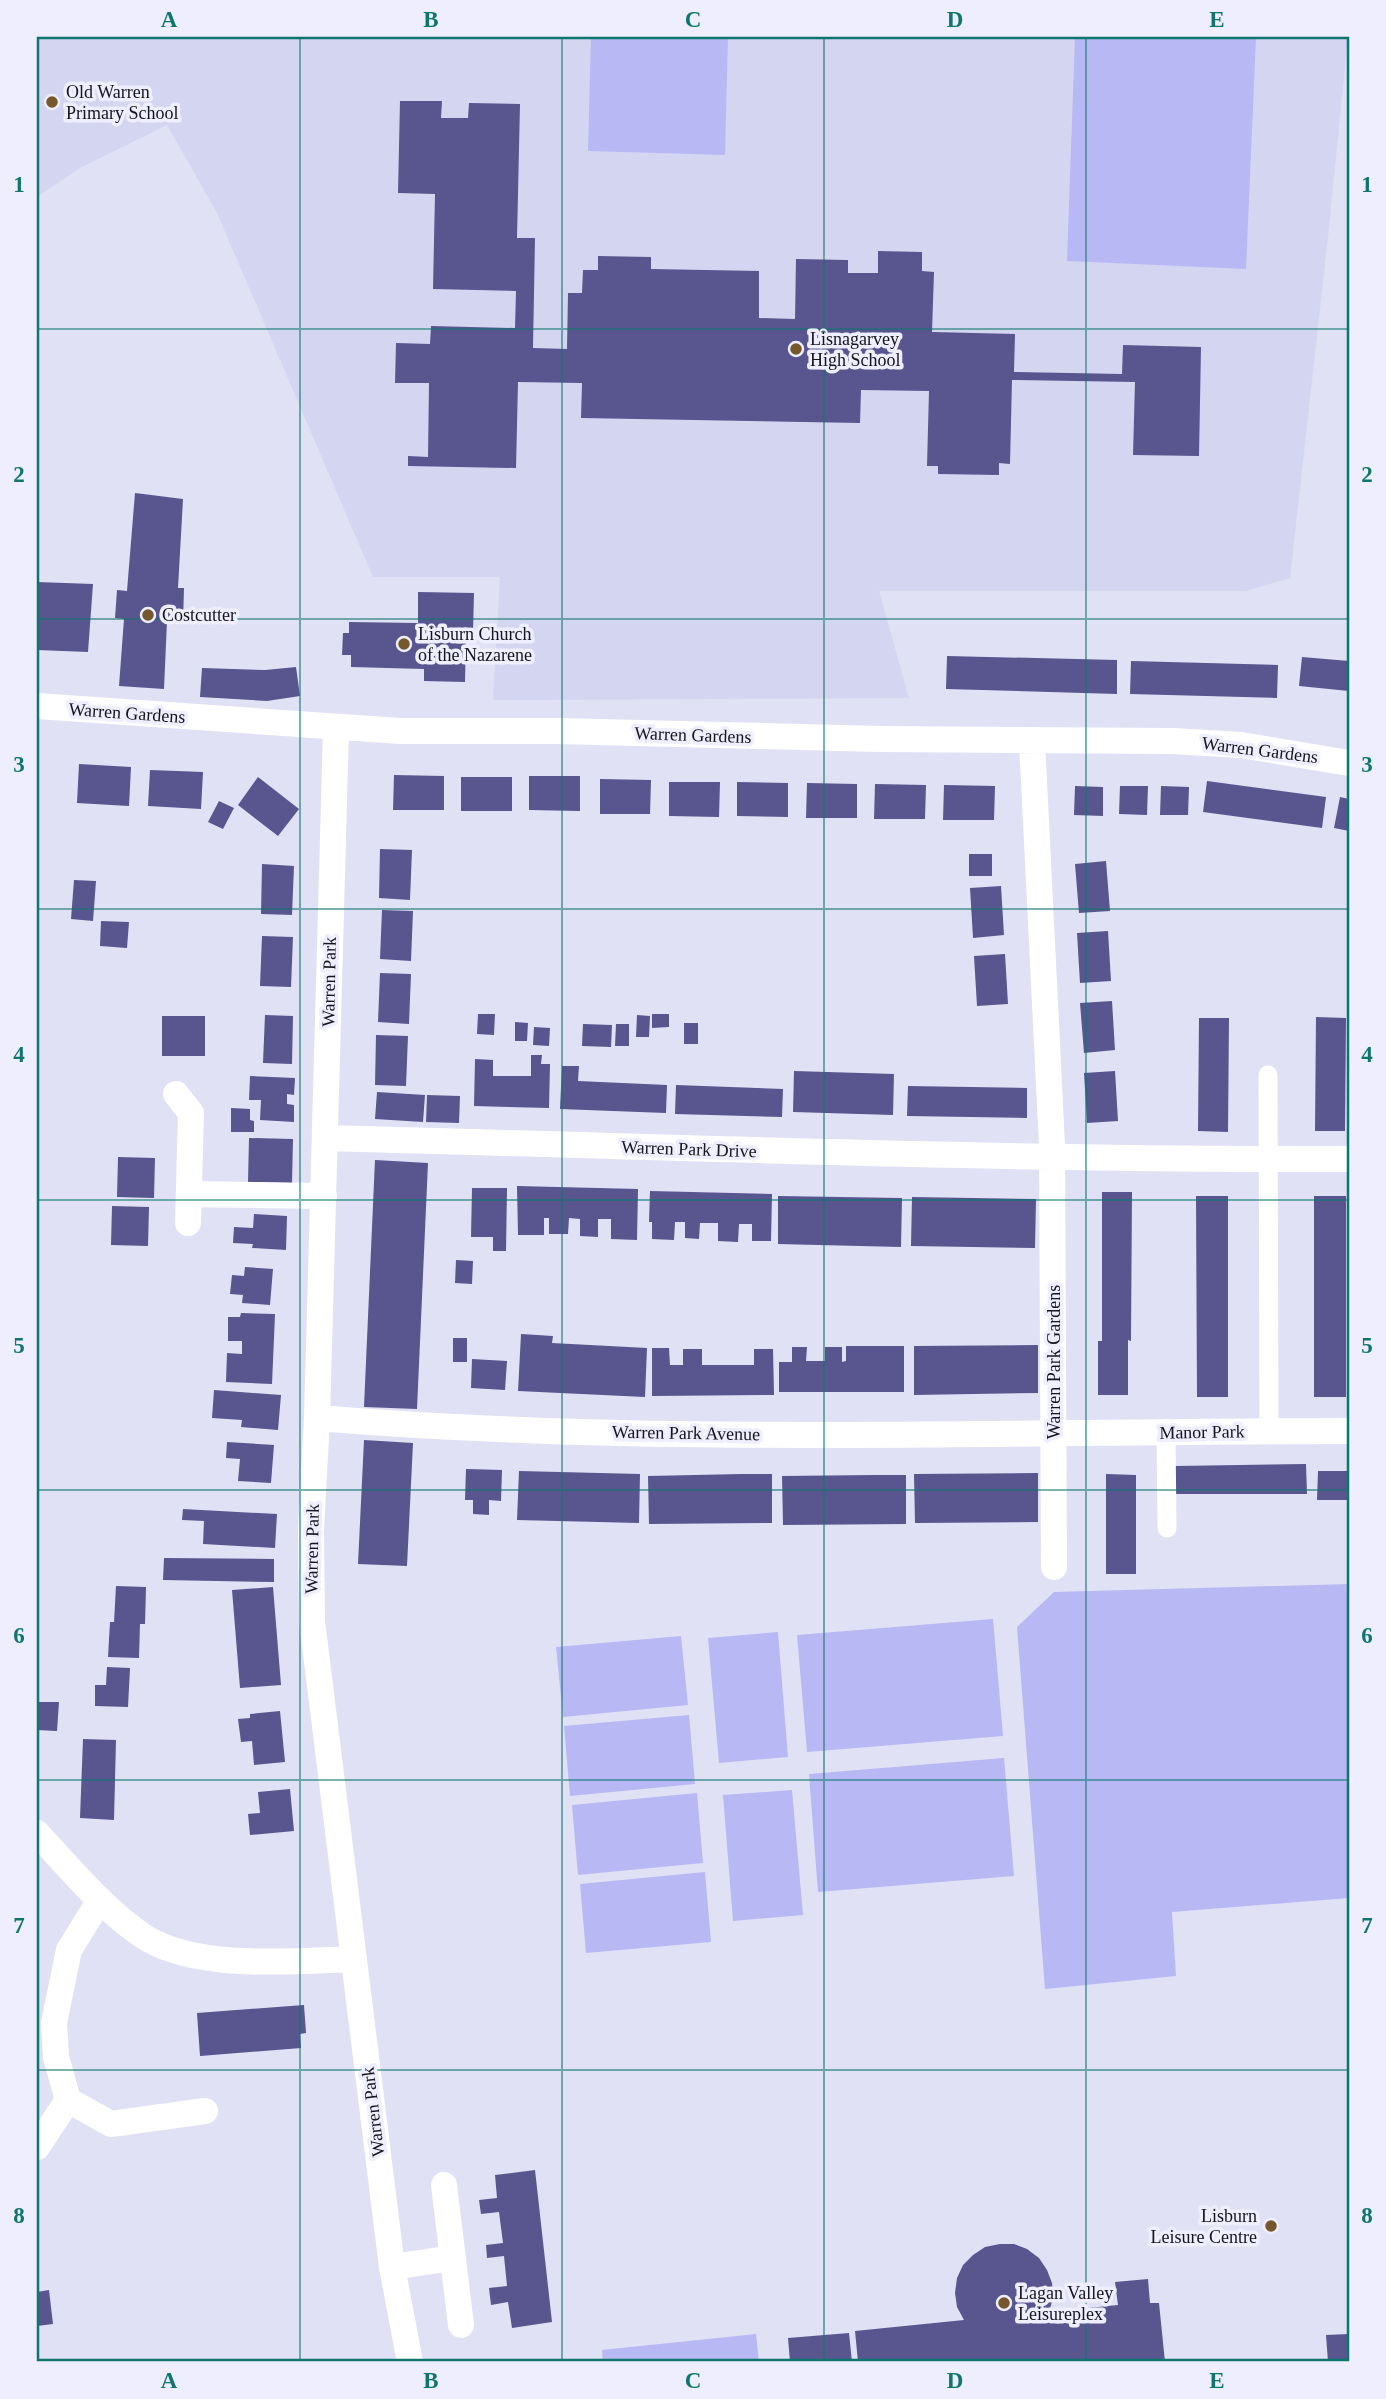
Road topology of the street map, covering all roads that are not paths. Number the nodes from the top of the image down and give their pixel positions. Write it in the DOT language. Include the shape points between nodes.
graph roads {
  1 [pos="37,706"];
  2 [pos="336,729"];
  3 [pos="1032,741"];
  4 [pos="1349,763"];
  5 [pos="1268,1075"];
  6 [pos="176,1094"];
  7 [pos="325,1138"];
  8 [pos="1052,1158"];
  9 [pos="1269,1160"];
  10 [pos="1349,1160"];
  11 [pos="189,1194"];
  12 [pos="324,1196"];
  13 [pos="188,1223"];
  14 [pos="317,1418"];
  15 [pos="1269,1431"];
  16 [pos="1349,1431"];
  17 [pos="1166,1432"];
  18 [pos="1055,1434"];
  19 [pos="1167,1528"];
  20 [pos="1055,1567"];
  21 [pos="37,1833"];
  22 [pos="100,1900"];
  23 [pos="354,1959"];
  24 [pos="68,2100"];
  25 [pos="205,2111"];
  26 [pos="37,2147"];
  27 [pos="444,2185"];
  28 [pos="453,2258"];
  29 [pos="392,2267"];
  30 [pos="461,2325"];
  31 [pos="410,2362"];
  1 -- 2 [label="street, Warren Gardens"];
  2 -- 3 [label="street, Warren Gardens"];
  2 -- 7 [label="street, Warren Park"];
  3 -- 4 [label="street, Warren Gardens" via="1241,745"];
  3 -- 8 [label="street, Warren Park Gardens"];
  5 -- 9 [label="street"];
  6 -- 11 [label="street" via="191,1113"];
  7 -- 8 [label="street, Warren Park Drive"];
  7 -- 12 [label="street, Warren Park"];
  8 -- 9 [label="street, Warren Park Drive"];
  8 -- 18 [label="street, Warren Park Gardens"];
  9 -- 10 [label="street, Warren Park Drive"];
  9 -- 15 [label="street"];
  11 -- 12 [label="street"];
  11 -- 13 [label="street"];
  12 -- 14 [label="street, Warren Park"];
  14 -- 18 [label="street, Warren Park Avenue" via="687,1435"];
  14 -- 23 [label="street, Warren Park" via="312,1621"];
  15 -- 16 [label="street, Manor Park"];
  15 -- 17 [label="street, Manor Park"];
  17 -- 18 [label="street, Manor Park"];
  17 -- 19 [label="street"];
  18 -- 20 [label="street, Warren Park Gardens"];
  21 -- 22 [label="street"];
  22 -- 23 [label="street" via="141,1935 171,1950 235,1960"];
  22 -- 24 [label="street" via="69,1950 54,2023 56,2057"];
  23 -- 29 [label="street, Warren Park"];
  24 -- 25 [label="street" via="111,2124"];
  24 -- 26 [label="street"];
  27 -- 28 [label="street"];
  28 -- 29 [label="street"];
  28 -- 30 [label="street"];
  29 -- 31 [label="street, Warren Park"];
}
